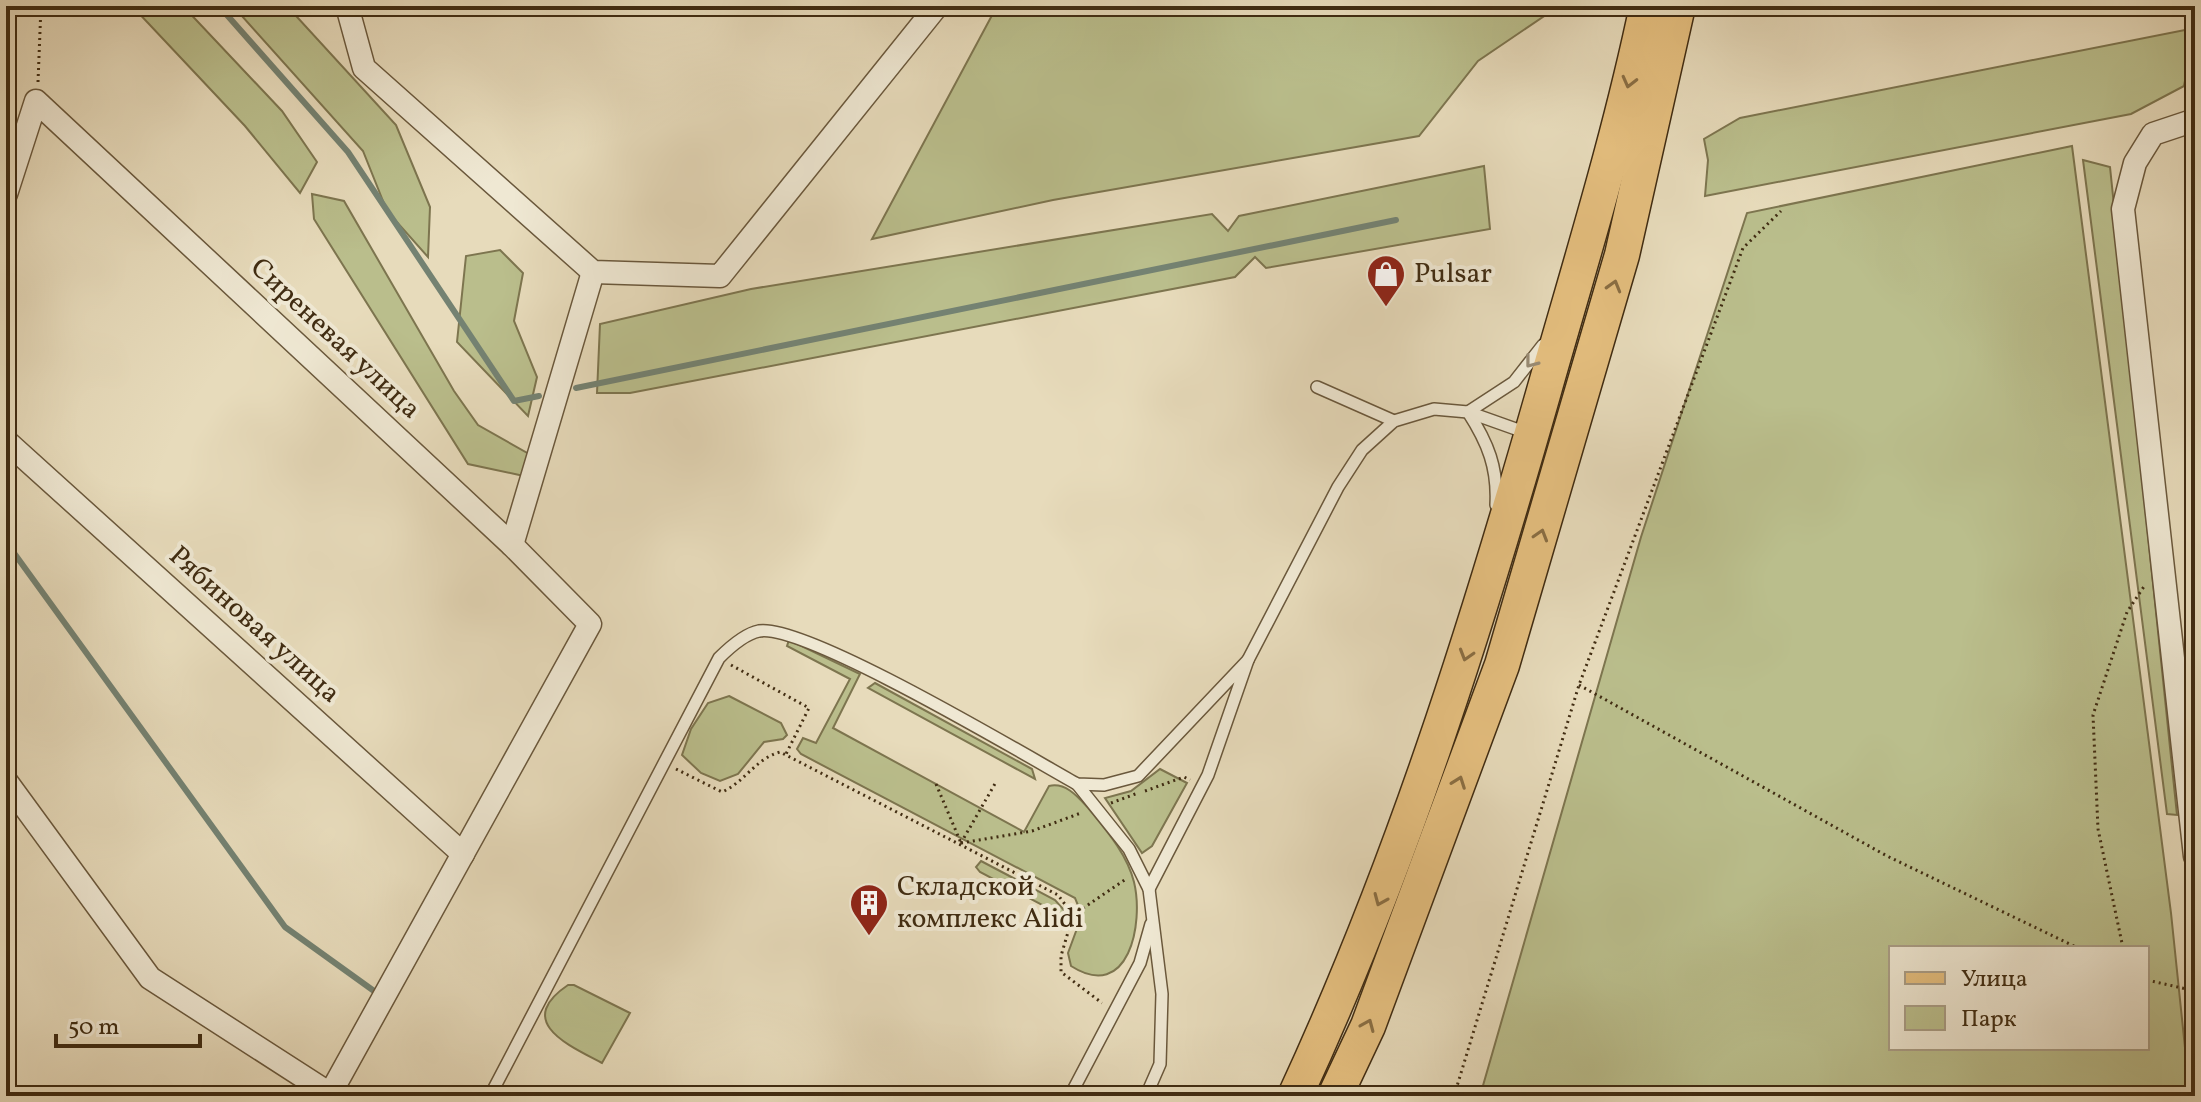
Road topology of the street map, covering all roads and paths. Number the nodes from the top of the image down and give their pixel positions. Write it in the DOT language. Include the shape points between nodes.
graph roads {
  1 [pos="41,6"];
  2 [pos="347,6"];
  3 [pos="937,6"];
  4 [pos="1647,6"];
  5 [pos="1678,6"];
  6 [pos="2191,6"];
  7 [pos="2195,24"];
  8 [pos="36,101"];
  9 [pos="2195,120"];
  10 [pos="6,194"];
  11 [pos="1781,211"];
  12 [pos="1595,214"];
  13 [pos="593,272"];
  14 [pos="1317,387"];
  15 [pos="1468,412"];
  16 [pos="1394,421"];
  17 [pos="1532,434"];
  18 [pos="6,441"];
  19 [pos="1568,448"];
  20 [pos="512,545"];
  21 [pos="2165,584"];
  22 [pos="1478,613"];
  23 [pos="719,658"];
  24 [pos="1248,660"];
  25 [pos="1579,685"];
  26 [pos="786,754"];
  27 [pos="664,763"];
  28 [pos="6,781"];
  29 [pos="996,782"];
  30 [pos="936,784"];
  31 [pos="1077,784"];
  32 [pos="961,843"];
  33 [pos="463,854"];
  34 [pos="2195,856"];
  35 [pos="1139,870"];
  36 [pos="1149,889"];
  37 [pos="1073,915"];
  38 [pos="1153,917"];
  39 [pos="2074,946"];
  40 [pos="2123,946"];
  41 [pos="2149,980"];
  42 [pos="2195,991"];
  43 [pos="1114,1012"];
  44 [pos="329,1095"];
  45 [pos="490,1096"];
  46 [pos="1070,1096"];
  47 [pos="1146,1096"];
  48 [pos="1295,1096"];
  49 [pos="1335,1096"];
  50 [pos="1454,1096"];
  1 -- 8 [label="path"];
  2 -- 13 [label="street" via="364,68"];
  3 -- 13 [label="street" via="720,276"];
  4 -- 12 [label="main road, one-way"];
  19 -- 5 [label="main road, one-way" via="1622,255"];
  6 -- 7 [label="lane"];
  8 -- 10 [label="street"];
  8 -- 20 [label="street, Сиреневая улица"];
  9 -- 21 [label="street" via="2153,134 2135,163 2123,209"];
  11 -- 25 [label="path" via="1743,248"];
  12 -- 15 [label="lane, one-way" via="1548,337 1534,359 1514,382"];
  12 -- 17 [label="main road"];
  13 -- 20 [label="street"];
  14 -- 16 [label="lane"];
  15 -- 16 [label="lane" via="1434,409"];
  15 -- 17 [label="lane"];
  15 -- 22 [label="lane" via="1488,442 1497,479"];
  16 -- 24 [label="lane" via="1362,450 1338,487"];
  17 -- 19 [label="main road"];
  17 -- 22 [label="main road"];
  18 -- 33 [label="street, Рябиновая улица"];
  49 -- 19 [label="main road, one-way" via="1368,1026 1502,665"];
  20 -- 33 [label="street, Сиреневая улица" via="590,624"];
  21 -- 34 [label="street"];
  21 -- 40 [label="path" via="2147,583 2127,612 2093,715 2098,829"];
  22 -- 48 [label="main road, one-way" via="1392,872"];
  23 -- 26 [label="path" via="809,708"];
  23 -- 27 [label="lane"];
  23 -- 31 [label="lane" via="759,631 790,634 862,666"];
  24 -- 31 [label="lane" via="1138,776 1104,785"];
  24 -- 36 [label="lane" via="1208,775"];
  25 -- 39 [label="path" via="1887,856"];
  25 -- 50 [label="path"];
  26 -- 27 [label="path" via="766,756 736,786 722,792"];
  26 -- 32 [label="path"];
  27 -- 45 [label="lane"];
  28 -- 44 [label="street" via="150,978"];
  29 -- 32 [label="path"];
  30 -- 32 [label="path"];
  31 -- 35 [label="lane" via="1114,828"];
  32 -- 37 [label="path" via="1058,895"];
  33 -- 44 [label="street"];
  35 -- 36 [label="lane"];
  35 -- 37 [label="path"];
  36 -- 38 [label="lane"];
  37 -- 43 [label="path" via="1061,972"];
  38 -- 43 [label="lane" via="1140,963"];
  38 -- 47 [label="lane" via="1162,994 1160,1064"];
  41 -- 42 [label="path"];
  43 -- 46 [label="lane"];
}
